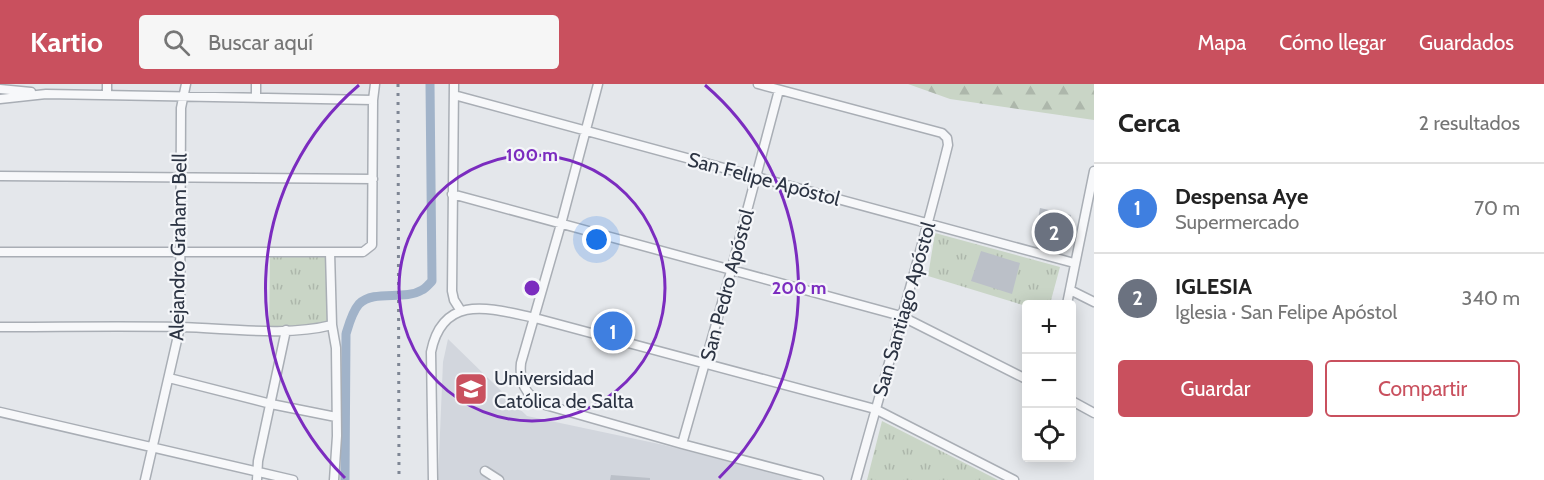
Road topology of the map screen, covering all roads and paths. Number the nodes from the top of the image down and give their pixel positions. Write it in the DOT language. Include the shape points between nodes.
graph roads {
  1 [pos="107,84"];
  2 [pos="186,84"];
  3 [pos="255,84"];
  4 [pos="375,84"];
  5 [pos="454,84"];
  6 [pos="598,84"];
  7 [pos="758,84"];
  8 [pos="0,89"];
  9 [pos="779,90"];
  10 [pos="46,94"];
  11 [pos="107,95"];
  12 [pos="454,95"];
  13 [pos="183,97"];
  14 [pos="255,97"];
  15 [pos="0,99"];
  16 [pos="373,100"];
  17 [pos="586,130"];
  18 [pos="1094,171"];
  19 [pos="0,176"];
  20 [pos="180,177"];
  21 [pos="756,178"];
  22 [pos="373,179"];
  23 [pos="1092,193"];
  24 [pos="452,194"];
  25 [pos="928,223"];
  26 [pos="561,224"];
  27 [pos="0,252"];
  28 [pos="330,252"];
  29 [pos="180,253"];
  30 [pos="1074,263"];
  31 [pos="731,271"];
  32 [pos="1070,290"];
  33 [pos="1068,300"];
  34 [pos="1094,302"];
  35 [pos="461,311"];
  36 [pos="901,316"];
  37 [pos="535,318"];
  38 [pos="332,326"];
  39 [pos="0,327"];
  40 [pos="180,327"];
  41 [pos="286,330"];
  42 [pos="705,365"];
  43 [pos="1022,377"];
  44 [pos="170,378"];
  45 [pos="272,404"];
  46 [pos="1076,404"];
  47 [pos="876,409"];
  48 [pos="0,412"];
  49 [pos="1094,413"];
  50 [pos="336,417"];
  51 [pos="682,444"];
  52 [pos="153,447"];
  53 [pos="485,471"];
  54 [pos="257,476"];
  55 [pos="145,480"];
  56 [pos="293,480"];
  57 [pos="334,480"];
  58 [pos="433,480"];
  59 [pos="499,480"];
  60 [pos="819,480"];
  61 [pos="856,480"];
  62 [pos="1014,480"];
  1 -- 11 [label="street"];
  2 -- 13 [label="street, Alejandro Graham Bell"];
  3 -- 14 [label="street"];
  4 -- 16 [label="street"];
  5 -- 12 [label="street"];
  6 -- 17 [label="street"];
  7 -- 9 [label="street"];
  8 -- 10 [label="street"];
  9 -- 21 [label="street, San Pedro Apóstol"];
  9 -- 25 [label="street, San Santiago Apóstol" via="942,133 948,145"];
  10 -- 11 [label="street"];
  10 -- 15 [label="street"];
  11 -- 13 [label="street"];
  12 -- 17 [label="street, San Felipe Apóstol"];
  12 -- 24 [label="street"];
  13 -- 14 [label="street"];
  13 -- 20 [label="street, Alejandro Graham Bell"];
  14 -- 16 [label="street"];
  16 -- 22 [label="street"];
  17 -- 21 [label="street, San Felipe Apóstol"];
  17 -- 26 [label="street"];
  18 -- 23 [label="street"];
  19 -- 20 [label="street"];
  20 -- 22 [label="street"];
  20 -- 29 [label="street, Alejandro Graham Bell"];
  21 -- 25 [label="street, San Felipe Apóstol"];
  21 -- 31 [label="street, San Pedro Apóstol"];
  22 -- 28 [label="street" via="372,245 363,252"];
  23 -- 30 [label="street"];
  24 -- 26 [label="street"];
  24 -- 35 [label="street" via="452,291"];
  25 -- 30 [label="street, San Felipe Apóstol"];
  25 -- 36 [label="street, San Santiago Apóstol"];
  26 -- 31 [label="street"];
  26 -- 37 [label="street"];
  27 -- 29 [label="street"];
  28 -- 29 [label="street"];
  28 -- 38 [label="street"];
  29 -- 40 [label="street, Alejandro Graham Bell"];
  30 -- 32 [label="street"];
  31 -- 36 [label="street"];
  31 -- 42 [label="street, San Pedro Apóstol"];
  32 -- 33 [label="street"];
  32 -- 34 [label="street"];
  35 -- 37 [label="street" via="483,307"];
  35 -- 58 [label="street" via="440,329 431,352"];
  36 -- 43 [label="street"];
  36 -- 47 [label="street, San Santiago Apóstol"];
  37 -- 42 [label="street"];
  37 -- 51 [label="street" via="520,373 532,398"];
  38 -- 41 [label="street"];
  38 -- 50 [label="street" via="336,348"];
  39 -- 40 [label="street"];
  40 -- 41 [label="street"];
  40 -- 44 [label="street, Alejandro Graham Bell"];
  41 -- 45 [label="street"];
  42 -- 47 [label="street"];
  42 -- 51 [label="street, San Pedro Apóstol"];
  44 -- 45 [label="street"];
  44 -- 52 [label="street, Alejandro Graham Bell"];
  45 -- 50 [label="street"];
  45 -- 54 [label="street"];
  46 -- 49 [label="street"];
  47 -- 61 [label="street, San Santiago Apóstol"];
  47 -- 62 [label="street"];
  48 -- 52 [label="street"];
  50 -- 57 [label="street"];
  51 -- 60 [label="street"];
  52 -- 54 [label="street"];
  52 -- 55 [label="street, Alejandro Graham Bell"];
  53 -- 59 [label="street"];
  54 -- 56 [label="street"];
}
